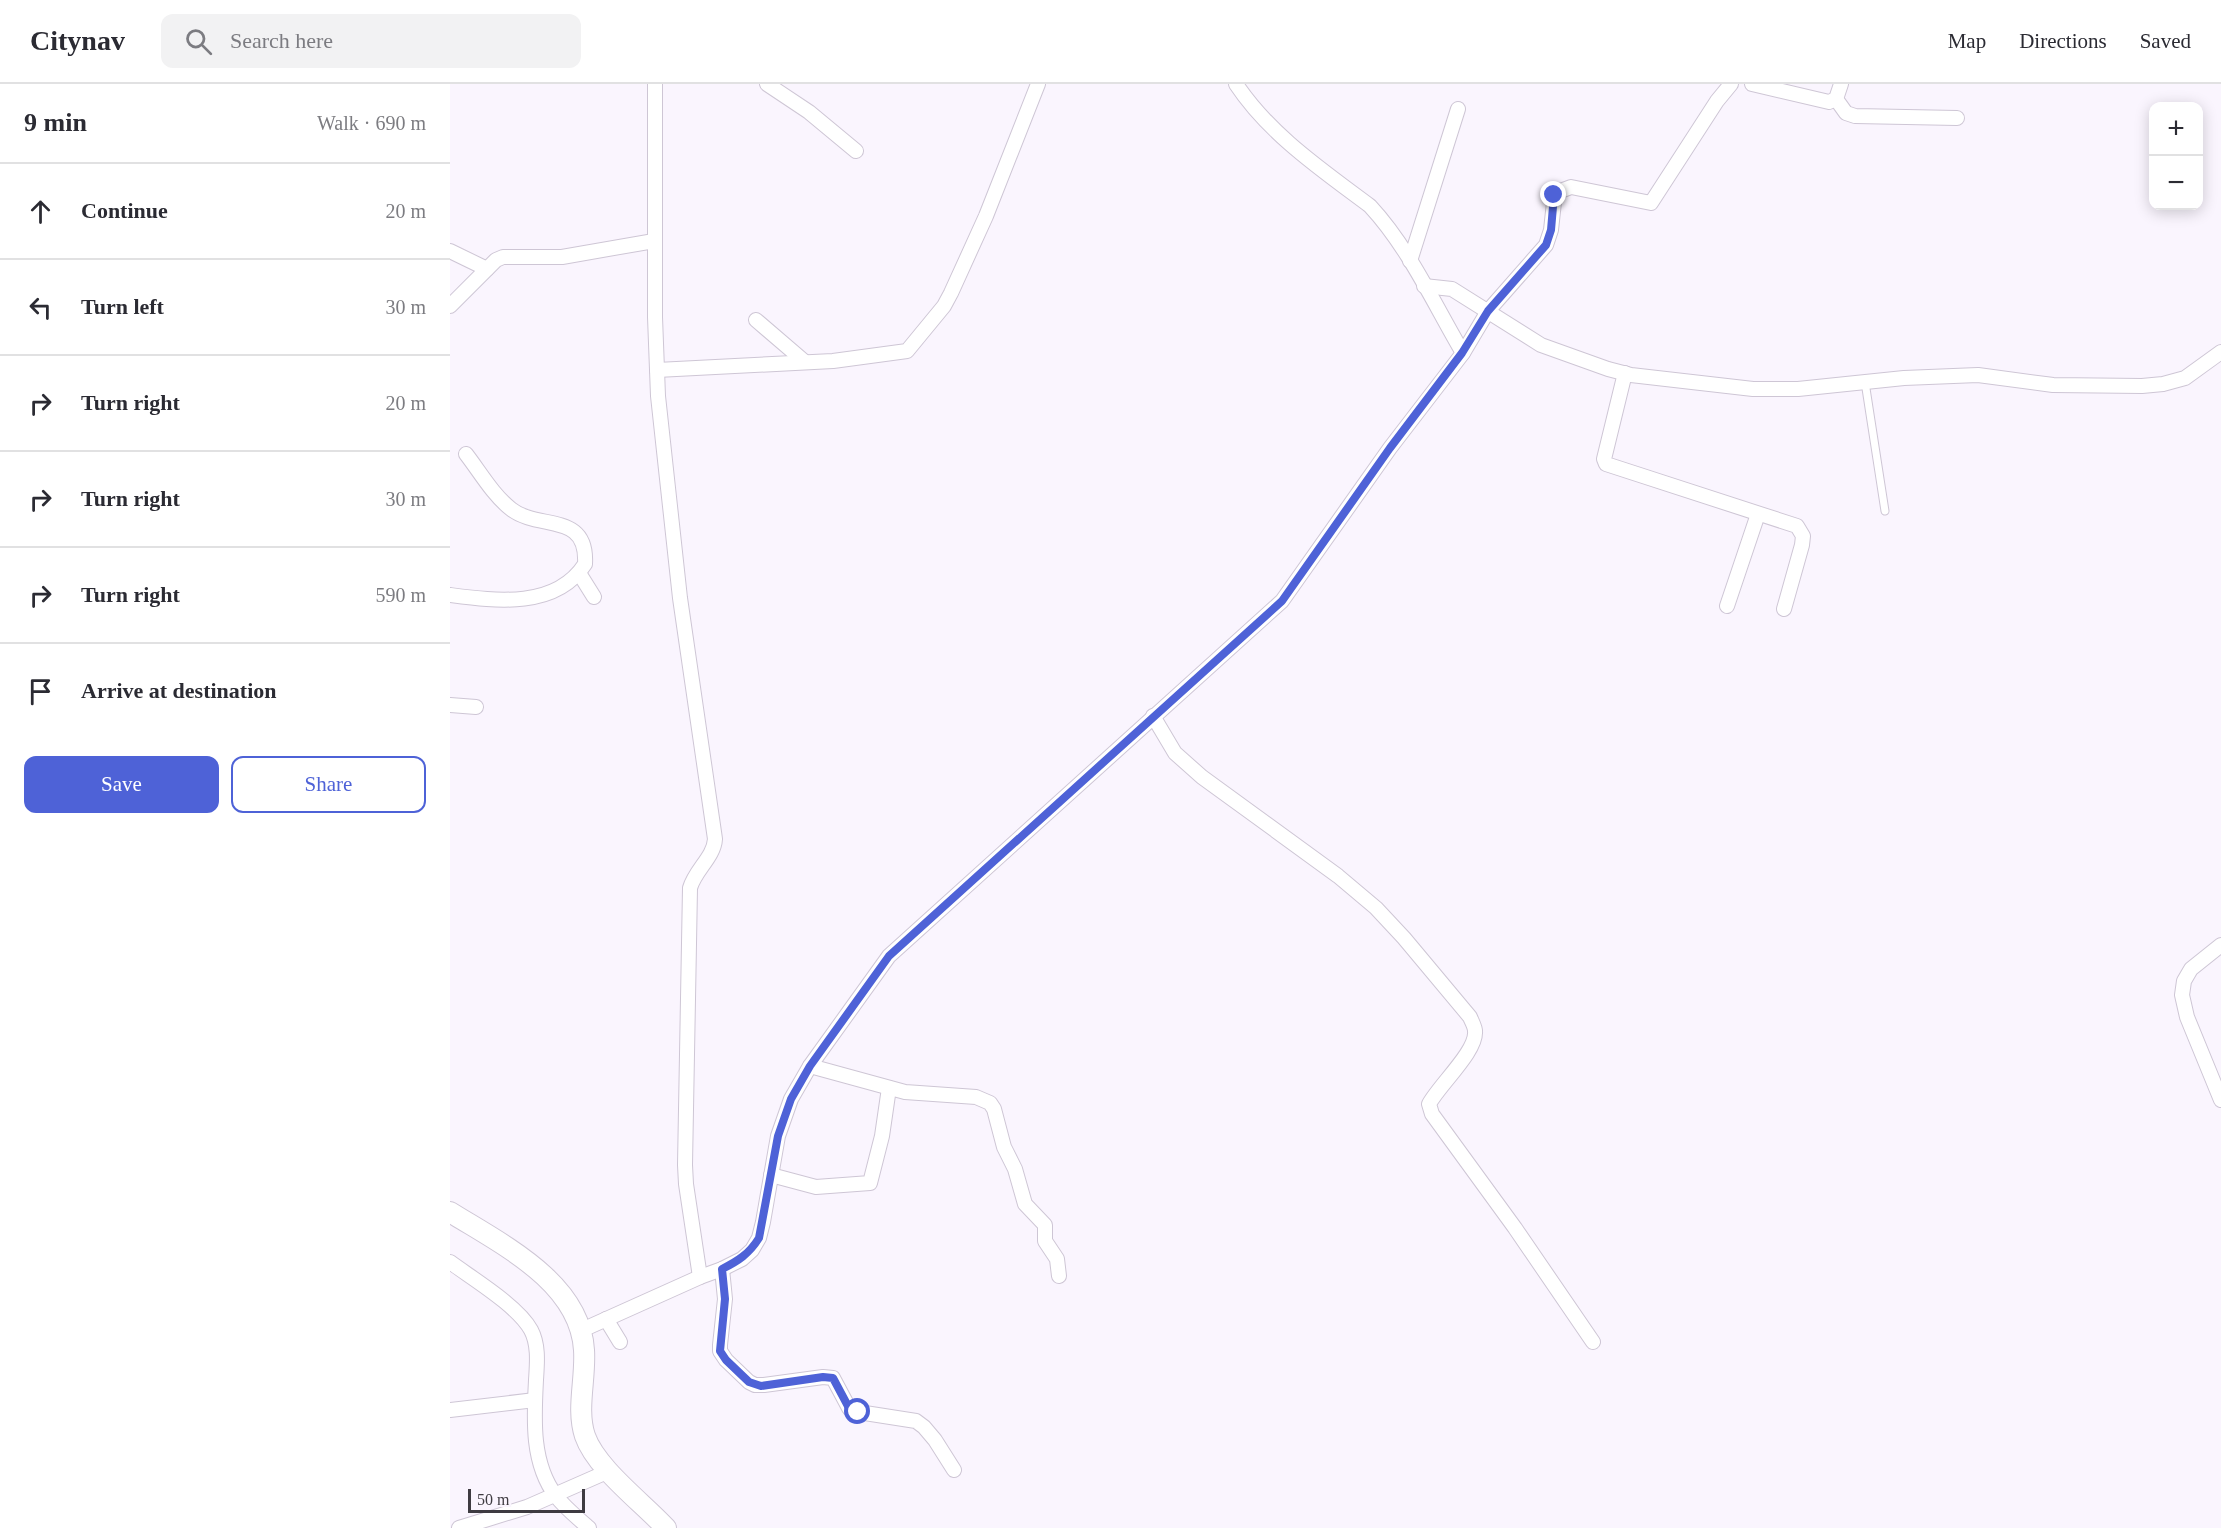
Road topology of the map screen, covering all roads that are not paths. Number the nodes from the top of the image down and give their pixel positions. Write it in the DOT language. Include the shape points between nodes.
graph roads {
  1 [pos="655,84"];
  2 [pos="767,84"];
  3 [pos="1038,84"];
  4 [pos="1236,84"];
  5 [pos="1731,84"];
  6 [pos="1752,84"];
  7 [pos="1841,84"];
  8 [pos="1836,99"];
  9 [pos="1458,109"];
  10 [pos="1957,118"];
  11 [pos="856,151"];
  12 [pos="654,241"];
  13 [pos="450,251"];
  14 [pos="1410,261"];
  15 [pos="487,269"];
  16 [pos="1424,286"];
  17 [pos="450,306"];
  18 [pos="1488,311"];
  19 [pos="756,320"];
  20 [pos="2221,352"];
  21 [pos="1462,353"];
  22 [pos="805,362"];
  23 [pos="657,370"];
  24 [pos="1625,373"];
  25 [pos="1865,382"];
  26 [pos="466,454"];
  27 [pos="1885,511"];
  28 [pos="1758,514"];
  29 [pos="579,573"];
  30 [pos="450,595"];
  31 [pos="594,597"];
  32 [pos="1727,606"];
  33 [pos="1784,609"];
  34 [pos="450,705"];
  35 [pos="476,707"];
  36 [pos="1153,716"];
  37 [pos="2221,945"];
  38 [pos="810,1066"];
  39 [pos="889,1088"];
  40 [pos="2221,1100"];
  41 [pos="771,1175"];
  42 [pos="450,1212"];
  43 [pos="450,1262"];
  44 [pos="722,1269"];
  45 [pos="1059,1276"];
  46 [pos="700,1277"];
  47 [pos="606,1320"];
  48 [pos="582,1330"];
  49 [pos="620,1342"];
  50 [pos="1593,1342"];
  51 [pos="535,1400"];
  52 [pos="450,1410"];
  53 [pos="954,1470"];
  54 [pos="609,1471"];
  55 [pos="555,1495"];
  56 [pos="459,1528"];
  57 [pos="589,1528"];
  58 [pos="666,1528"];
  1 -- 12 [label="street"];
  2 -- 11 [label="street"];
  3 -- 22 [label="street" via="948,300 907,351"];
  4 -- 14 [label="street" via="1250,105 1279,134 1370,206"];
  5 -- 18 [label="street" via="1651,203 1571,187 1555,193 1546,245"];
  6 -- 8 [label="street" via="1825,102"];
  7 -- 8 [label="street"];
  8 -- 10 [label="street" via="1846,113 1855,117"];
  9 -- 14 [label="street"];
  12 -- 15 [label="street" via="562,257 512,256 496,260"];
  12 -- 23 [label="street"];
  13 -- 15 [label="street"];
  14 -- 16 [label="street"];
  15 -- 17 [label="street"];
  16 -- 18 [label="street" via="1452,289"];
  16 -- 21 [label="street"];
  18 -- 21 [label="street"];
  18 -- 24 [label="street" via="1551,350"];
  19 -- 22 [label="street"];
  20 -- 25 [label="street" via="2186,378 2142,386 2053,385 1978,375"];
  21 -- 36 [label="street" via="1282,601"];
  22 -- 23 [label="street"];
  23 -- 46 [label="street" via="680,598 715,842 690,888 685,1166"];
  24 -- 25 [label="street" via="1777,390"];
  24 -- 28 [label="street" via="1606,464"];
  25 -- 27 [label="lane"];
  26 -- 29 [label="street" via="513,511 570,528 578,535 585,554 585,564"];
  28 -- 32 [label="street"];
  28 -- 33 [label="street" via="1797,526 1803,536"];
  29 -- 30 [label="street" via="547,595 510,600"];
  29 -- 31 [label="street"];
  34 -- 35 [label="street"];
  36 -- 38 [label="street" via="889,956"];
  36 -- 50 [label="street" via="1175,753 1202,777 1376,908 1470,1017 1474,1043 1436,1091 1429,1104 1432,1114"];
  37 -- 40 [label="street" via="2191,969 2182,994 2187,1017"];
  38 -- 39 [label="street"];
  38 -- 41 [label="street" via="783,1118"];
  39 -- 41 [label="street" via="870,1183 816,1187"];
  39 -- 45 [label="street" via="922,1095 976,1097 990,1103 1025,1204 1045,1225 1045,1241 1057,1259"];
  41 -- 44 [label="street" via="759,1238 752,1250"];
  42 -- 48 [label="main road" via="523,1258 554,1284"];
  43 -- 51 [label="street" via="508,1305 532,1332 537,1352"];
  44 -- 46 [label="street"];
  44 -- 53 [label="street" via="725,1299 720,1351 749,1382 761,1386 833,1378 852,1411 916,1421 924,1427"];
  46 -- 47 [label="street" via="626,1317"];
  47 -- 48 [label="street"];
  47 -- 49 [label="street"];
  48 -- 54 [label="main road" via="585,1436 592,1452"];
  51 -- 52 [label="street"];
  51 -- 55 [label="street" via="538,1451"];
  54 -- 55 [label="street"];
  54 -- 58 [label="main road"];
  55 -- 56 [label="street"];
  55 -- 57 [label="street"];
}
